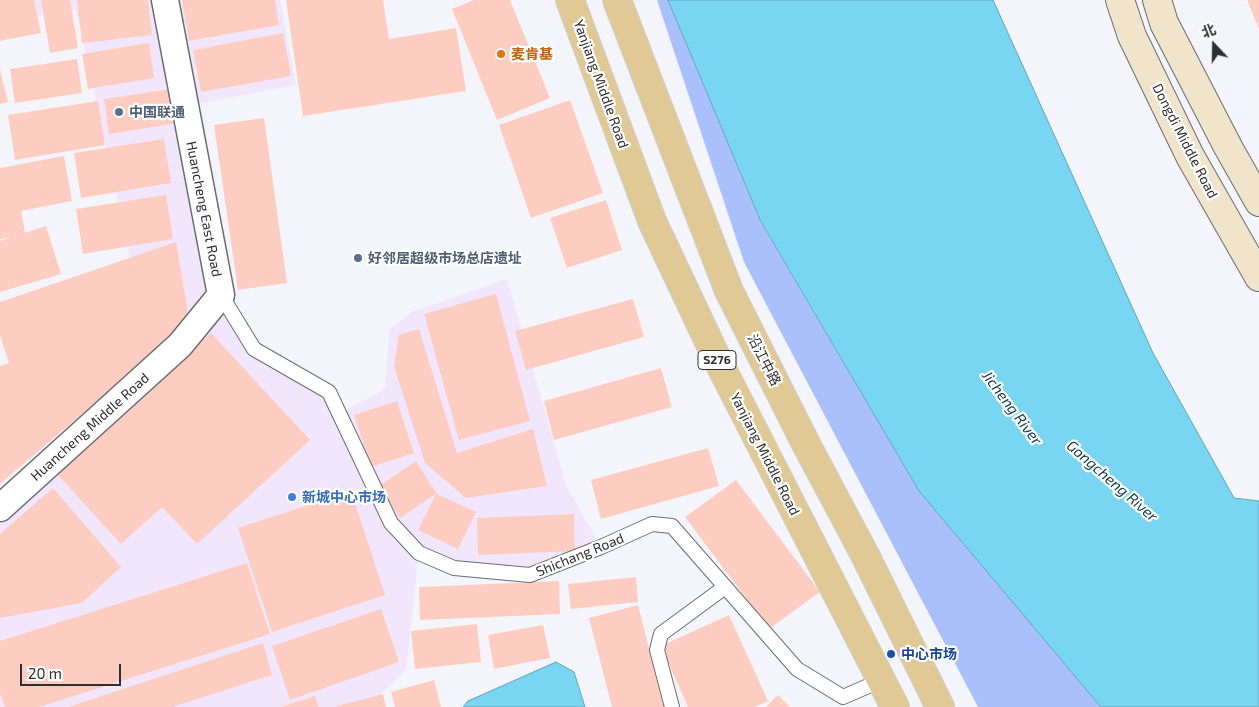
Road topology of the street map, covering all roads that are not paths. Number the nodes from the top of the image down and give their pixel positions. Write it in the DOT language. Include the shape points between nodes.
graph roads {
  1 [pos="165,0"];
  2 [pos="570,0"];
  3 [pos="618,0"];
  4 [pos="1120,0"];
  5 [pos="1156,0"];
  6 [pos="1259,202"];
  7 [pos="1258,275"];
  8 [pos="221,296"];
  9 [pos="180,346"];
  10 [pos="0,508"];
  11 [pos="725,587"];
  12 [pos="882,680"];
  13 [pos="672,707"];
  14 [pos="895,707"];
  15 [pos="940,707"];
  1 -- 8 [label="street, Huancheng East Road"];
  2 -- 12 [label="main road, Yanjiang Middle Road / S276" via="652,221 717,359"];
  3 -- 15 [label="main road, 沿江中路" via="729,291 866,555"];
  4 -- 7 [label="main road, Dongdi Middle Road" via="1132,36 1190,156"];
  5 -- 6 [label="main road" via="1169,32"];
  8 -- 9 [label="street, Huancheng East Road"];
  8 -- 11 [label="lane, Shichang Road" via="254,350 329,392 392,523 419,553 454,568 530,575 652,524 672,526"];
  9 -- 10 [label="street, Huancheng Middle Road"];
  11 -- 12 [label="lane, Shichang Road" via="797,669 842,697"];
  11 -- 13 [label="lane" via="661,634 657,650"];
  12 -- 14 [label="main road, Yanjiang Middle Road / S276"];
}
